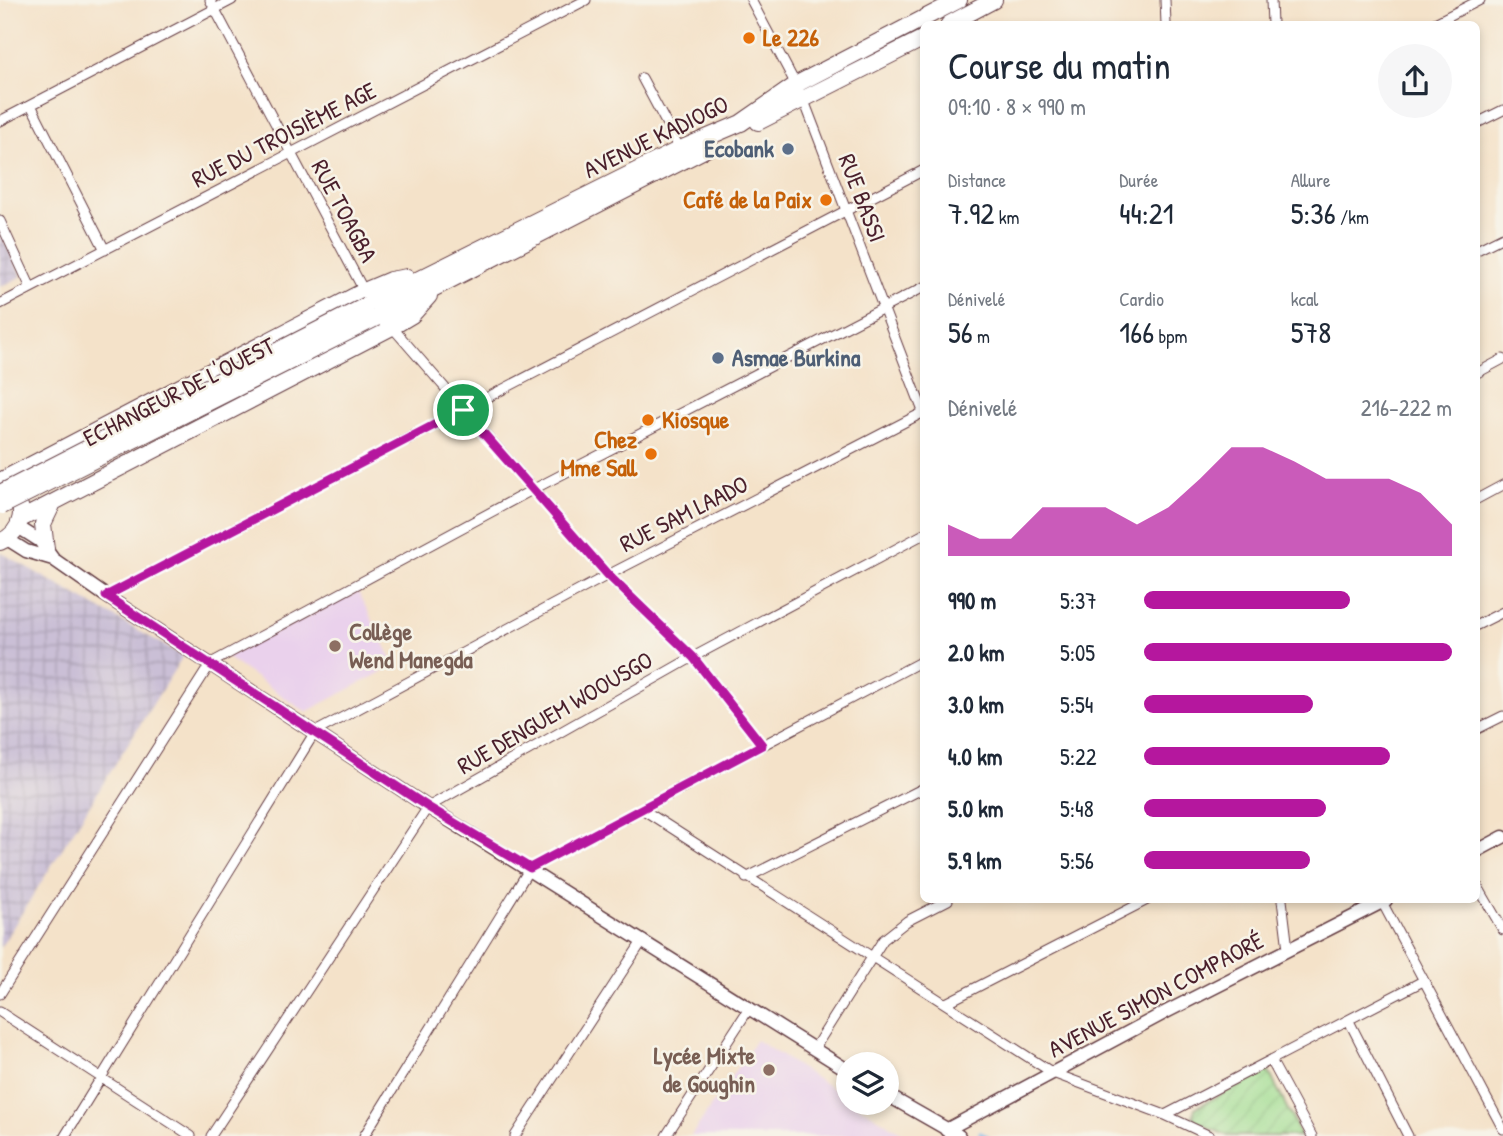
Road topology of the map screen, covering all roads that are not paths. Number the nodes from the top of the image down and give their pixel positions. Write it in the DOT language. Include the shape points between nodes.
graph roads {
  1 [pos="232,0"];
  2 [pos="586,0"];
  3 [pos="751,0"];
  4 [pos="959,0"];
  5 [pos="994,0"];
  6 [pos="1165,0"];
  7 [pos="1271,0"];
  8 [pos="1480,0"];
  9 [pos="213,4"];
  10 [pos="922,21"];
  11 [pos="955,21"];
  12 [pos="1166,21"];
  13 [pos="1272,21"];
  14 [pos="1439,21"];
  15 [pos="920,22"];
  16 [pos="920,40"];
  17 [pos="642,78"];
  18 [pos="800,91"];
  19 [pos="31,105"];
  20 [pos="1503,110"];
  21 [pos="0,121"];
  22 [pos="1480,121"];
  23 [pos="680,149"];
  24 [pos="291,153"];
  25 [pos="920,172"];
  26 [pos="846,211"];
  27 [pos="0,221"];
  28 [pos="1503,237"];
  29 [pos="1480,248"];
  30 [pos="105,250"];
  31 [pos="31,288"];
  32 [pos="920,289"];
  33 [pos="432,290"];
  34 [pos="0,304"];
  35 [pos="369,305"];
  36 [pos="883,308"];
  37 [pos="392,327"];
  38 [pos="1503,359"];
  39 [pos="1480,371"];
  40 [pos="920,403"];
  41 [pos="463,410"];
  42 [pos="920,415"];
  43 [pos="0,483"];
  44 [pos="1503,485"];
  45 [pos="532,490"];
  46 [pos="1480,497"];
  47 [pos="1,502"];
  48 [pos="53,503"];
  49 [pos="12,532"];
  50 [pos="920,536"];
  51 [pos="50,554"];
  52 [pos="608,575"];
  53 [pos="106,596"];
  54 [pos="1503,612"];
  55 [pos="1480,624"];
  56 [pos="693,657"];
  57 [pos="920,662"];
  58 [pos="211,663"];
  59 [pos="1503,716"];
  60 [pos="1480,728"];
  61 [pos="316,732"];
  62 [pos="762,745"];
  63 [pos="920,790"];
  64 [pos="428,807"];
  65 [pos="642,809"];
  66 [pos="1503,837"];
  67 [pos="1480,848"];
  68 [pos="530,868"];
  69 [pos="746,878"];
  70 [pos="1480,890"];
  71 [pos="943,903"];
  72 [pos="1139,903"];
  73 [pos="1282,903"];
  74 [pos="1380,903"];
  75 [pos="1385,903"];
  76 [pos="1503,930"];
  77 [pos="643,940"];
  78 [pos="1288,949"];
  79 [pos="871,956"];
  80 [pos="1423,981"];
  81 [pos="0,994"];
  82 [pos="946,1003"];
  83 [pos="750,1007"];
  84 [pos="0,1012"];
  85 [pos="1349,1021"];
  86 [pos="814,1049"];
  87 [pos="1272,1062"];
  88 [pos="836,1063"];
  89 [pos="1053,1073"];
  90 [pos="102,1079"];
  91 [pos="899,1102"];
  92 [pos="1165,1115"];
  93 [pos="1503,1129"];
  94 [pos="946,1130"];
  95 [pos="65,1136"];
  96 [pos="191,1136"];
  97 [pos="211,1136"];
  98 [pos="364,1136"];
  99 [pos="514,1136"];
  100 [pos="666,1136"];
  101 [pos="959,1136"];
  102 [pos="1210,1136"];
  103 [pos="1312,1136"];
  104 [pos="1408,1136"];
  1 -- 9 [label="street"];
  2 -- 24 [label="street, RUE DU TROISIÈME AGE"];
  3 -- 18 [label="street, RUE BASSI"];
  4 -- 10 [label="highway, AVENUE KADIOGO"];
  5 -- 11 [label="highway"];
  6 -- 12 [label="street"];
  7 -- 13 [label="street"];
  8 -- 14 [label="street"];
  9 -- 19 [label="street"];
  9 -- 24 [label="street, RUE TOAGBA"];
  15 -- 18 [label="highway, AVENUE KADIOGO"];
  16 -- 18 [label="highway, AVENUE KADIOGO"];
  17 -- 23 [label="street"];
  18 -- 23 [label="highway, AVENUE KADIOGO"];
  18 -- 26 [label="street, RUE BASSI"];
  18 -- 33 [label="highway, AVENUE KADIOGO"];
  19 -- 21 [label="street"];
  19 -- 30 [label="street"];
  20 -- 22 [label="street"];
  23 -- 35 [label="highway, AVENUE KADIOGO"];
  24 -- 30 [label="street, RUE DU TROISIÈME AGE"];
  24 -- 35 [label="street, RUE TOAGBA"];
  25 -- 26 [label="street"];
  26 -- 36 [label="street, RUE BASSI"];
  26 -- 41 [label="street"];
  27 -- 31 [label="street"];
  28 -- 29 [label="street"];
  30 -- 31 [label="street, RUE DU TROISIÈME AGE"];
  31 -- 34 [label="street, RUE DU TROISIÈME AGE"];
  32 -- 36 [label="street"];
  33 -- 35 [label="highway, AVENUE KADIOGO"];
  33 -- 37 [label="highway" via="412,315"];
  35 -- 43 [label="highway"];
  35 -- 47 [label="highway, ECHANGEUR DE L'OUEST, bridge"];
  36 -- 40 [label="street, RUE BASSI"];
  36 -- 45 [label="street"];
  37 -- 41 [label="street"];
  37 -- 48 [label="highway"];
  38 -- 39 [label="street"];
  41 -- 45 [label="street"];
  41 -- 53 [label="street"];
  42 -- 52 [label="street, RUE SAM LAADO"];
  43 -- 49 [label="highway" via="18,500"];
  44 -- 46 [label="street"];
  45 -- 52 [label="street"];
  45 -- 58 [label="street"];
  48 -- 49 [label="highway"];
  48 -- 51 [label="highway" via="43,524"];
  49 -- 51 [label="street" via="26,551"];
  50 -- 56 [label="street, RUE DENGUEM WOOUSGO"];
  51 -- 53 [label="street"];
  52 -- 56 [label="street"];
  52 -- 61 [label="street, RUE SAM LAADO"];
  53 -- 58 [label="street"];
  54 -- 55 [label="street"];
  56 -- 62 [label="street"];
  56 -- 64 [label="street, RUE DENGUEM WOOUSGO"];
  57 -- 62 [label="street"];
  58 -- 61 [label="street"];
  58 -- 81 [label="street"];
  59 -- 60 [label="street"];
  61 -- 64 [label="street"];
  61 -- 90 [label="street"];
  62 -- 65 [label="street"];
  63 -- 69 [label="street"];
  64 -- 68 [label="street"];
  64 -- 97 [label="street"];
  65 -- 68 [label="street"];
  65 -- 69 [label="street"];
  66 -- 67 [label="street"];
  68 -- 77 [label="street"];
  68 -- 98 [label="street"];
  69 -- 79 [label="street"];
  70 -- 76 [label="street"];
  71 -- 79 [label="street" via="895,929"];
  72 -- 82 [label="street"];
  73 -- 78 [label="street"];
  74 -- 78 [label="street, AVENUE SIMON COMPAORÉ"];
  75 -- 80 [label="street"];
  77 -- 83 [label="street"];
  77 -- 99 [label="street"];
  78 -- 89 [label="street, AVENUE SIMON COMPAORÉ"];
  79 -- 82 [label="street"];
  79 -- 86 [label="street"];
  80 -- 85 [label="street"];
  80 -- 93 [label="street"];
  82 -- 89 [label="street"];
  83 -- 86 [label="street"];
  83 -- 100 [label="street"];
  84 -- 90 [label="street"];
  85 -- 87 [label="street"];
  85 -- 104 [label="street"];
  86 -- 88 [label="street"];
  87 -- 92 [label="street"];
  87 -- 103 [label="street"];
  89 -- 92 [label="street"];
  89 -- 94 [label="street, AVENUE SIMON COMPAORÉ"];
  90 -- 95 [label="street"];
  90 -- 96 [label="street"];
  91 -- 94 [label="street"];
  92 -- 102 [label="street"];
  94 -- 101 [label="street"];
}
